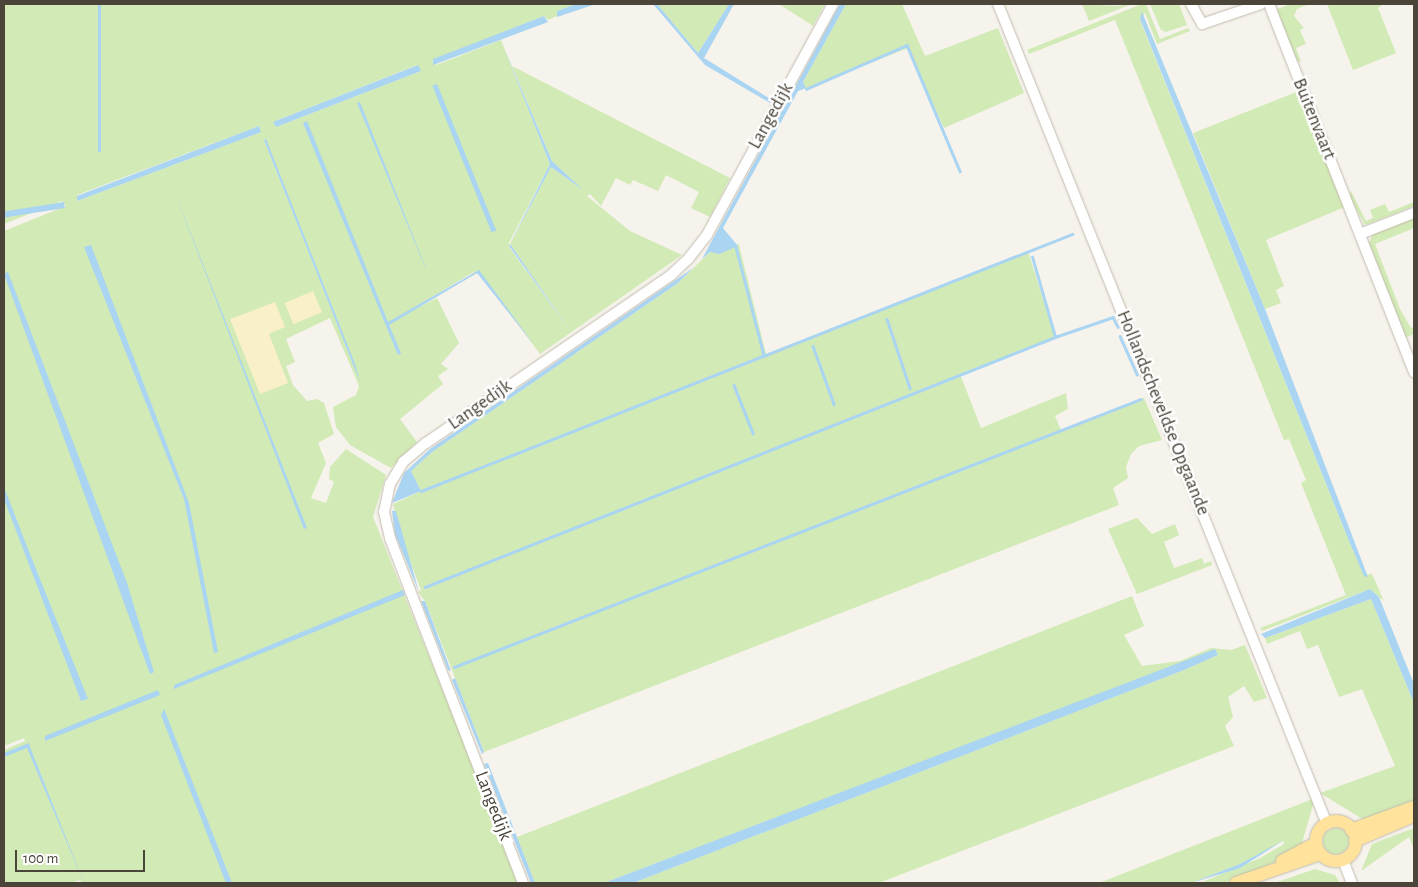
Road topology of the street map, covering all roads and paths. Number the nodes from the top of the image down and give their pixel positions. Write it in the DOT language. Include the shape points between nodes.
graph roads {
  1 [pos="832,4"];
  2 [pos="998,4"];
  3 [pos="1191,4"];
  4 [pos="1261,4"];
  5 [pos="1269,4"];
  6 [pos="1414,213"];
  7 [pos="1360,234"];
  8 [pos="1414,372"];
  9 [pos="1414,807"];
  10 [pos="1414,816"];
  11 [pos="1327,824"];
  12 [pos="1353,836"];
  13 [pos="1318,849"];
  14 [pos="1343,860"];
  15 [pos="523,883"];
  16 [pos="1236,883"];
  17 [pos="1352,883"];
  1 -- 15 [label="street, Langedijk" via="707,235 689,258 671,275 426,443 403,462 390,484 384,512 390,538"];
  2 -- 11 [label="street, Hollandscheveldse Opgaande"];
  3 -- 4 [label="street" via="1202,24"];
  5 -- 7 [label="street, Buitenvaart"];
  6 -- 7 [label="street"];
  7 -- 8 [label="street, Buitenvaart"];
  9 -- 12 [label="main road"];
  10 -- 12 [label="main road"];
  11 -- 12 [label="main road" via="1343,823"];
  11 -- 13 [label="main road" via="1319,831"];
  12 -- 14 [label="main road" via="1352,853"];
  13 -- 14 [label="main road" via="1330,860"];
  13 -- 16 [label="main road"];
  14 -- 17 [label="street"];
}
